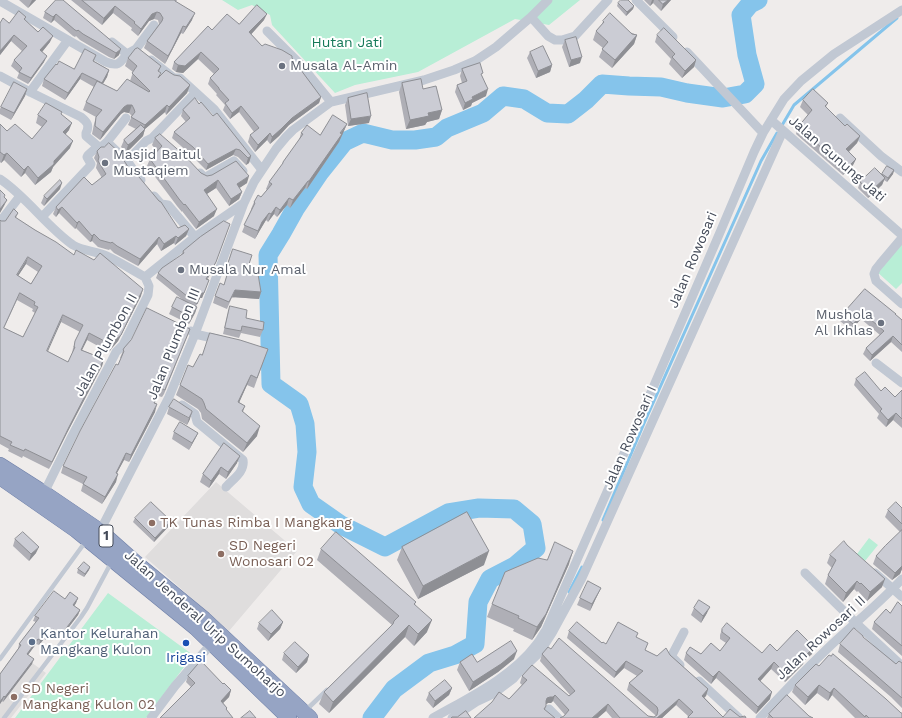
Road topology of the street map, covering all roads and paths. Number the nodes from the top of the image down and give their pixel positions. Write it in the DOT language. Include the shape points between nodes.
graph roads {
  1 [pos="548,0"];
  2 [pos="608,0"];
  3 [pos="636,0"];
  4 [pos="0,1"];
  5 [pos="902,10"];
  6 [pos="531,17"];
  7 [pos="154,25"];
  8 [pos="267,31"];
  9 [pos="103,34"];
  10 [pos="68,40"];
  11 [pos="136,49"];
  12 [pos="127,54"];
  13 [pos="0,76"];
  14 [pos="30,92"];
  15 [pos="195,92"];
  16 [pos="331,102"];
  17 [pos="126,118"];
  18 [pos="840,118"];
  19 [pos="771,120"];
  20 [pos="781,129"];
  21 [pos="763,133"];
  22 [pos="107,142"];
  23 [pos="97,147"];
  24 [pos="127,161"];
  25 [pos="196,168"];
  26 [pos="262,170"];
  27 [pos="902,172"];
  28 [pos="0,179"];
  29 [pos="254,182"];
  30 [pos="20,196"];
  31 [pos="244,203"];
  32 [pos="42,217"];
  33 [pos="0,222"];
  34 [pos="902,235"];
  35 [pos="195,237"];
  36 [pos="902,238"];
  37 [pos="144,277"];
  38 [pos="902,304"];
  39 [pos="182,327"];
  40 [pos="195,334"];
  41 [pos="231,342"];
  42 [pos="876,363"];
  43 [pos="902,383"];
  44 [pos="169,397"];
  45 [pos="0,465"];
  46 [pos="0,477"];
  47 [pos="226,486"];
  48 [pos="44,493"];
  49 [pos="94,535"];
  50 [pos="112,560"];
  51 [pos="870,569"];
  52 [pos="805,573"];
  53 [pos="902,579"];
  54 [pos="893,589"];
  55 [pos="902,597"];
  56 [pos="856,623"];
  57 [pos="684,632"];
  58 [pos="212,643"];
  59 [pos="0,659"];
  60 [pos="902,666"];
  61 [pos="331,685"];
  62 [pos="549,709"];
  63 [pos="306,715"];
  64 [pos="4,718"];
  65 [pos="151,718"];
  66 [pos="289,718"];
  67 [pos="433,718"];
  68 [pos="452,718"];
  69 [pos="558,718"];
  70 [pos="739,718"];
  71 [pos="760,718"];
  1 -- 6 [label="street, Jalan Plumbon III"];
  2 -- 6 [label="street" via="604,10 576,36 562,40 548,36"];
  3 -- 21 [label="street"];
  4 -- 10 [label="street"];
  5 -- 19 [label="street, Jalan Rowosari" via="827,60 801,81 784,99"];
  6 -- 16 [label="street, Jalan Plumbon III" via="496,47 475,61 454,70 424,80"];
  7 -- 11 [label="street"];
  8 -- 16 [label="street" via="301,65"];
  9 -- 12 [label="street"];
  10 -- 12 [label="street" via="114,65 120,64"];
  10 -- 14 [label="street"];
  11 -- 12 [label="street"];
  11 -- 15 [label="street" via="174,78 180,78"];
  13 -- 14 [label="street"];
  14 -- 23 [label="street" via="86,121 88,129 85,135"];
  15 -- 24 [label="street" via="159,135 146,141"];
  15 -- 26 [label="street" via="214,109"];
  16 -- 26 [label="street, Jalan Plumbon III" via="293,130"];
  17 -- 22 [label="street"];
  18 -- 27 [label="street"];
  19 -- 20 [label="street, Jalan Gunung Jati"];
  19 -- 21 [label="street, Jalan Rowosari"];
  20 -- 34 [label="street, Jalan Gunung Jati"];
  20 -- 68 [label="street, Jalan Rowosari I" via="555,635 513,679"];
  21 -- 67 [label="street, Jalan Rowosari" via="546,630 536,645 504,676"];
  22 -- 23 [label="street" via="100,148"];
  22 -- 24 [label="street"];
  23 -- 32 [label="street" via="87,157 90,166"];
  24 -- 35 [label="street" via="161,204 168,205"];
  25 -- 29 [label="street" via="206,177 234,161"];
  26 -- 29 [label="street, Jalan Plumbon III"];
  28 -- 30 [label="street"];
  29 -- 31 [label="street, Jalan Plumbon III"];
  30 -- 32 [label="street"];
  30 -- 33 [label="street"];
  31 -- 35 [label="street, Jalan Plumbon II"];
  31 -- 40 [label="street, Jalan Plumbon III"];
  32 -- 37 [label="street" via="74,245 108,257"];
  35 -- 37 [label="street, Jalan Plumbon II"];
  36 -- 38 [label="street" via="874,274 876,281"];
  37 -- 48 [label="street, Jalan Plumbon II" via="149,286 146,309 116,352"];
  39 -- 40 [label="street"];
  40 -- 41 [label="street"];
  40 -- 44 [label="street, Jalan Plumbon III"];
  42 -- 43 [label="street"];
  44 -- 47 [label="street" via="195,414 197,422 243,460 242,468"];
  44 -- 49 [label="street, Jalan Plumbon III"];
  45 -- 48 [label="highway, Jalan Jenderal Urip Sumoharjo / 1"];
  46 -- 49 [label="highway, 1"];
  48 -- 49 [label="highway, Jalan Jenderal Urip Sumoharjo / 1"];
  49 -- 50 [label="highway, 1"];
  49 -- 59 [label="lane"];
  49 -- 63 [label="highway, Jalan Jenderal Urip Sumoharjo / 1" via="136,563 204,619"];
  50 -- 58 [label="highway, 1"];
  50 -- 64 [label="lane" via="82,617"];
  51 -- 54 [label="street"];
  52 -- 56 [label="street"];
  53 -- 54 [label="street, Jalan Rowosari II"];
  54 -- 55 [label="street"];
  54 -- 56 [label="street, Jalan Rowosari II"];
  56 -- 60 [label="street"];
  56 -- 71 [label="street, Jalan Rowosari II"];
  57 -- 70 [label="street" via="672,657"];
  58 -- 65 [label="street" via="174,686"];
  58 -- 66 [label="highway, 1"];
  61 -- 63 [label="lane"];
  62 -- 69 [label="street"];
}
